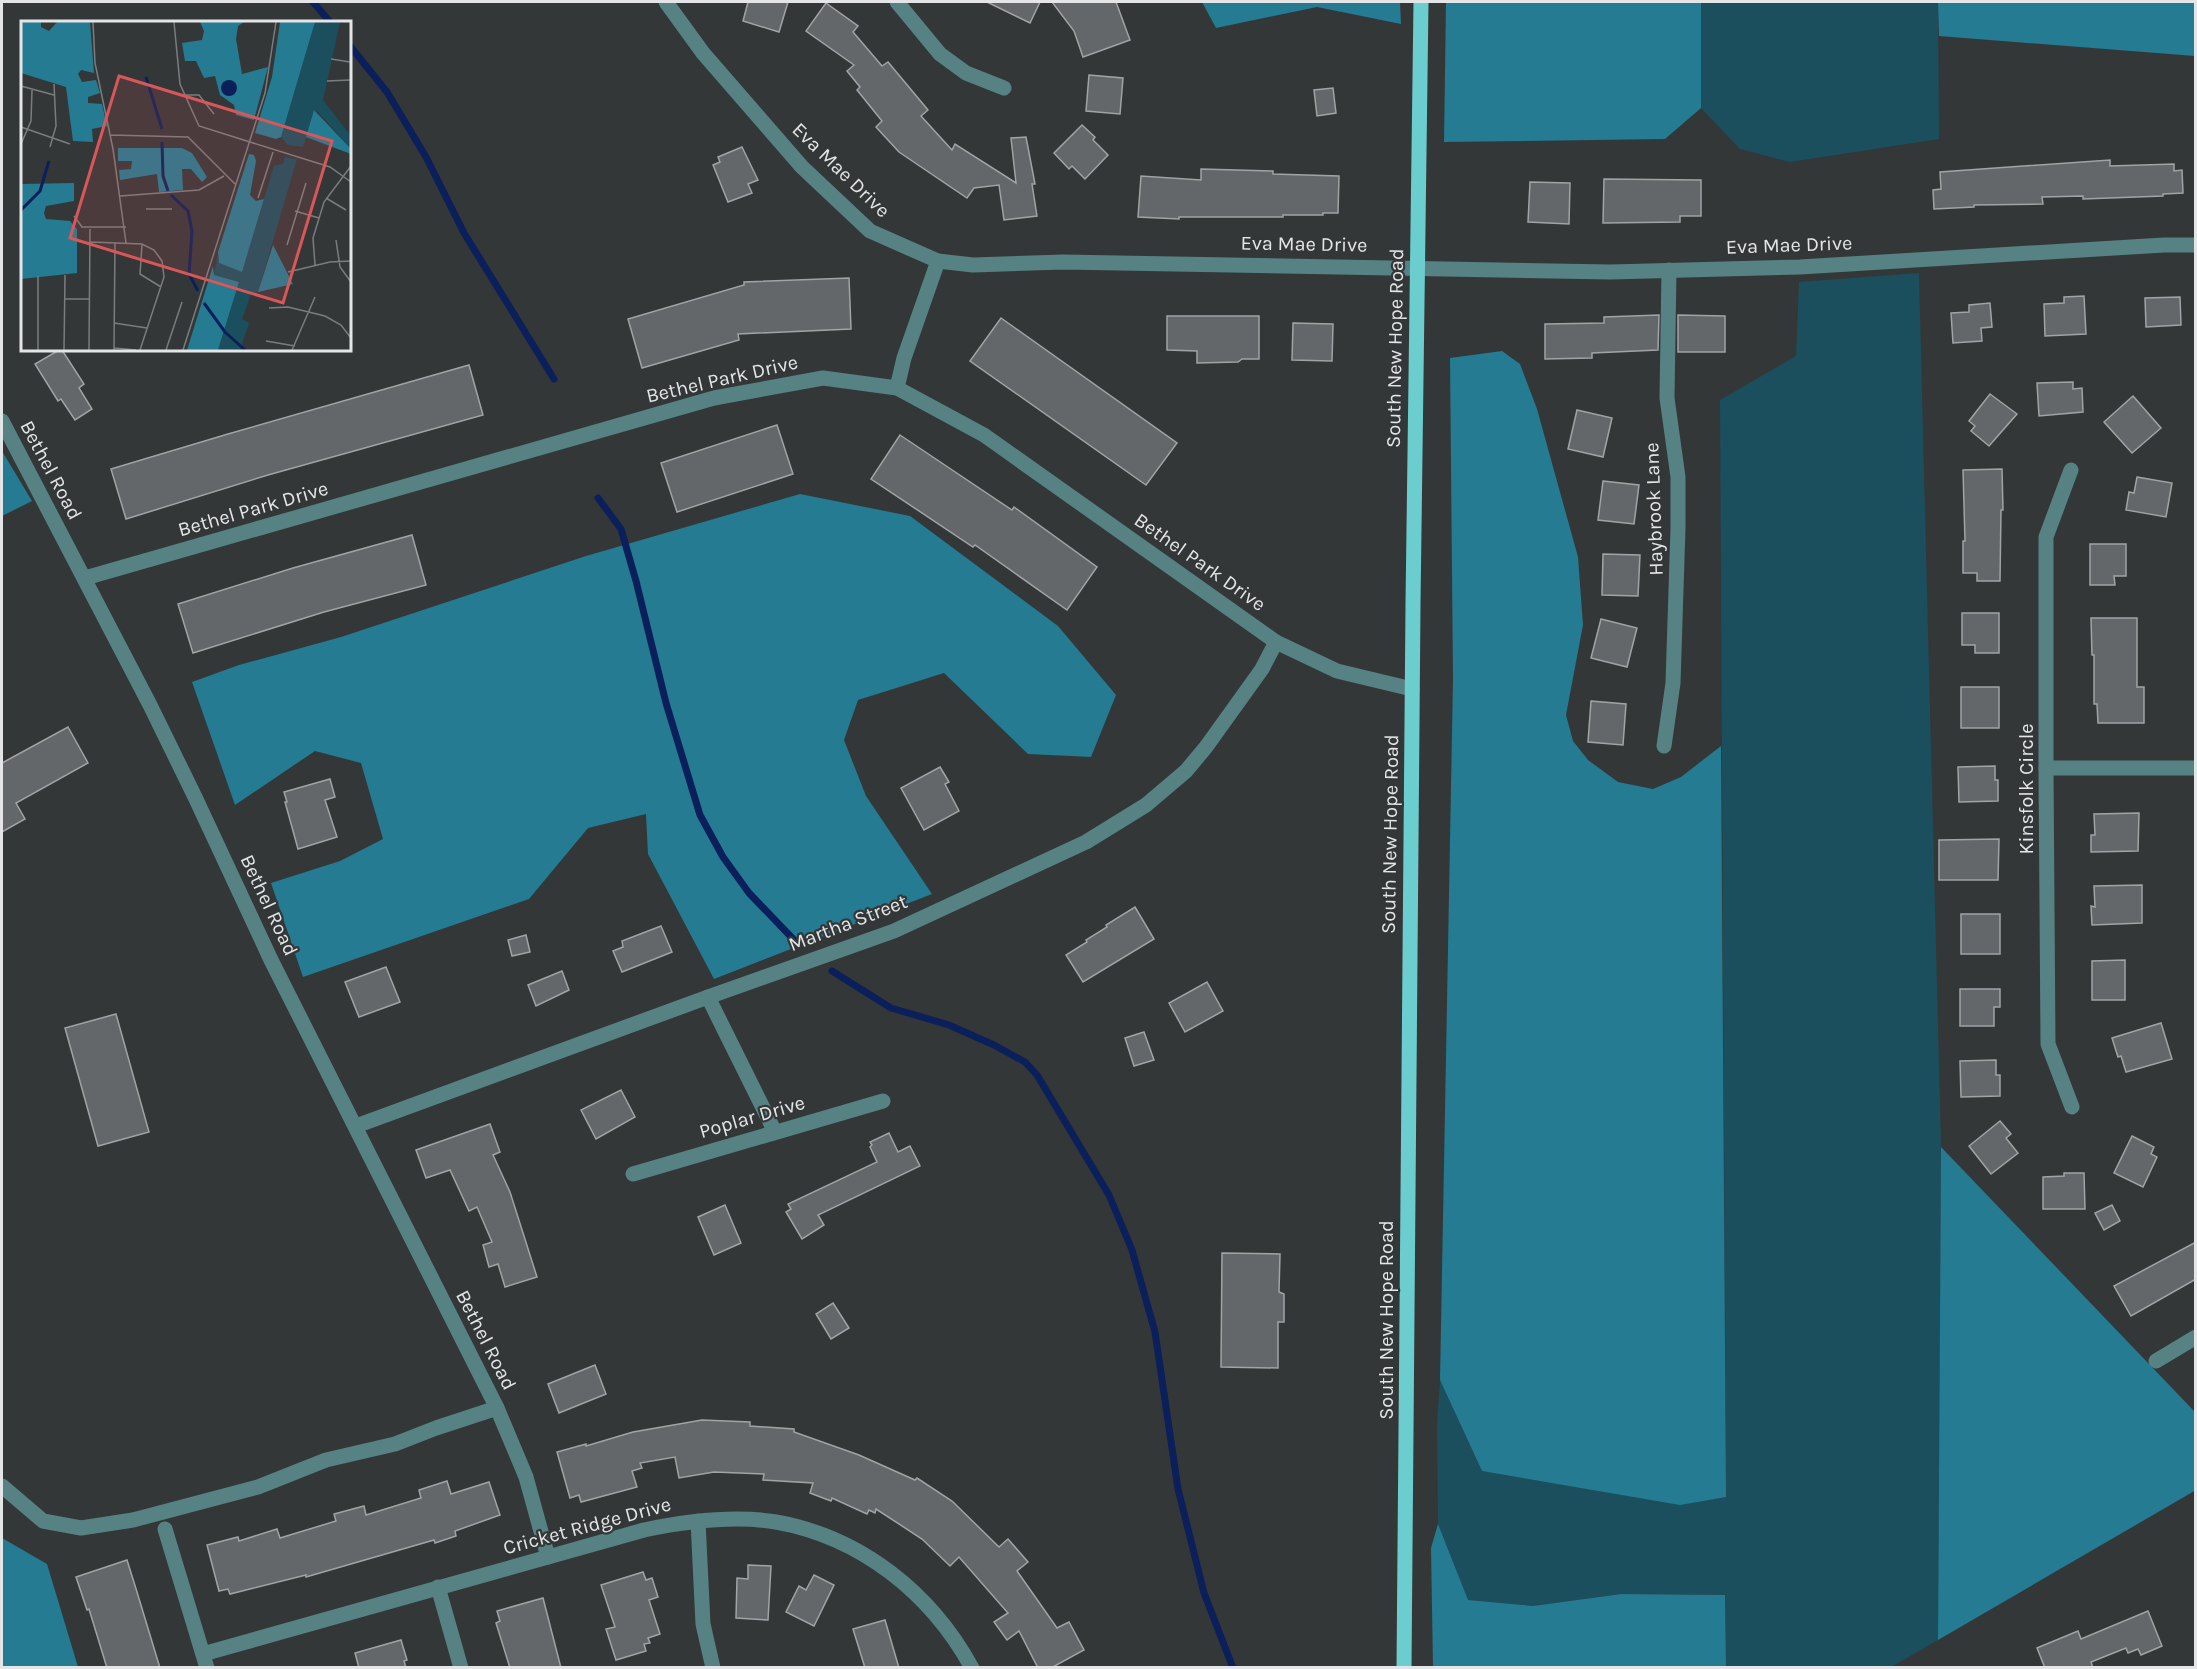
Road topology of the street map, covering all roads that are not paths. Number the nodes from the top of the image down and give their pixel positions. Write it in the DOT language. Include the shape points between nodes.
graph roads {
  1 [pos="666,2"];
  2 [pos="897,2"];
  3 [pos="1421,2"];
  4 [pos="1004,88"];
  5 [pos="2196,245"];
  6 [pos="938,261"];
  7 [pos="1417,267"];
  8 [pos="1669,270"];
  9 [pos="897,388"];
  10 [pos="2,421"];
  11 [pos="2071,470"];
  12 [pos="85,578"];
  13 [pos="1276,642"];
  14 [pos="1412,689"];
  15 [pos="1664,746"];
  16 [pos="2046,768"];
  17 [pos="2196,768"];
  18 [pos="708,997"];
  19 [pos="883,1101"];
  20 [pos="2072,1107"];
  21 [pos="356,1126"];
  22 [pos="776,1132"];
  23 [pos="633,1174"];
  24 [pos="2196,1337"];
  25 [pos="2156,1361"];
  26 [pos="497,1408"];
  27 [pos="2,1486"];
  28 [pos="698,1521"];
  29 [pos="165,1529"];
  30 [pos="548,1557"];
  31 [pos="438,1587"];
  32 [pos="205,1661"];
  33 [pos="461,1668"];
  34 [pos="713,1668"];
  35 [pos="972,1668"];
  36 [pos="1404,1668"];
  1 -- 6 [label="street, Eva Mae Drive" via="703,53 802,167 870,231"];
  2 -- 4 [label="street" via="940,54 966,74"];
  3 -- 7 [label="main road, South New Hope Road"];
  5 -- 8 [label="street, Eva Mae Drive" via="1800,267"];
  6 -- 7 [label="street, Eva Mae Drive" via="973,265 1063,262"];
  6 -- 9 [label="street"];
  7 -- 8 [label="street, Eva Mae Drive"];
  7 -- 14 [label="main road, South New Hope Road"];
  8 -- 15 [label="street, Haybrook Lane" via="1667,398 1678,477 1678,528 1672,683"];
  9 -- 12 [label="street, Bethel Park Drive" via="823,378 714,398"];
  9 -- 13 [label="street, Bethel Park Drive" via="984,435"];
  10 -- 12 [label="street, Bethel Road"];
  11 -- 16 [label="street, Kinsfolk Circle" via="2046,537"];
  12 -- 21 [label="street, Bethel Road"];
  13 -- 14 [label="street, Bethel Park Drive" via="1337,671"];
  13 -- 18 [label="street, Martha Street" via="1262,669 1206,747 1186,771 1146,805 1086,842 894,931"];
  14 -- 36 [label="main road, South New Hope Road"];
  16 -- 17 [label="street"];
  16 -- 20 [label="street, Kinsfolk Circle" via="2048,1044"];
  18 -- 21 [label="street, Martha Street"];
  18 -- 22 [label="street"];
  19 -- 22 [label="street, Poplar Drive"];
  21 -- 26 [label="street, Bethel Road"];
  22 -- 23 [label="street, Poplar Drive"];
  24 -- 25 [label="street"];
  26 -- 27 [label="street, Bethel Road" via="395,1444 326,1460 258,1487 133,1520 81,1528 43,1521"];
  26 -- 30 [label="street, Bethel Road" via="526,1477"];
  28 -- 30 [label="street, Cricket Ridge Drive" via="644,1530"];
  28 -- 34 [label="street" via="702,1616"];
  28 -- 35 [label="street, Cricket Ridge Drive" via="775,1522 855,1550 912,1590 958,1642"];
  29 -- 32 [label="street"];
  30 -- 31 [label="street, Cricket Ridge Drive"];
  31 -- 32 [label="street, Cricket Ridge Drive"];
  31 -- 33 [label="street"];
}
